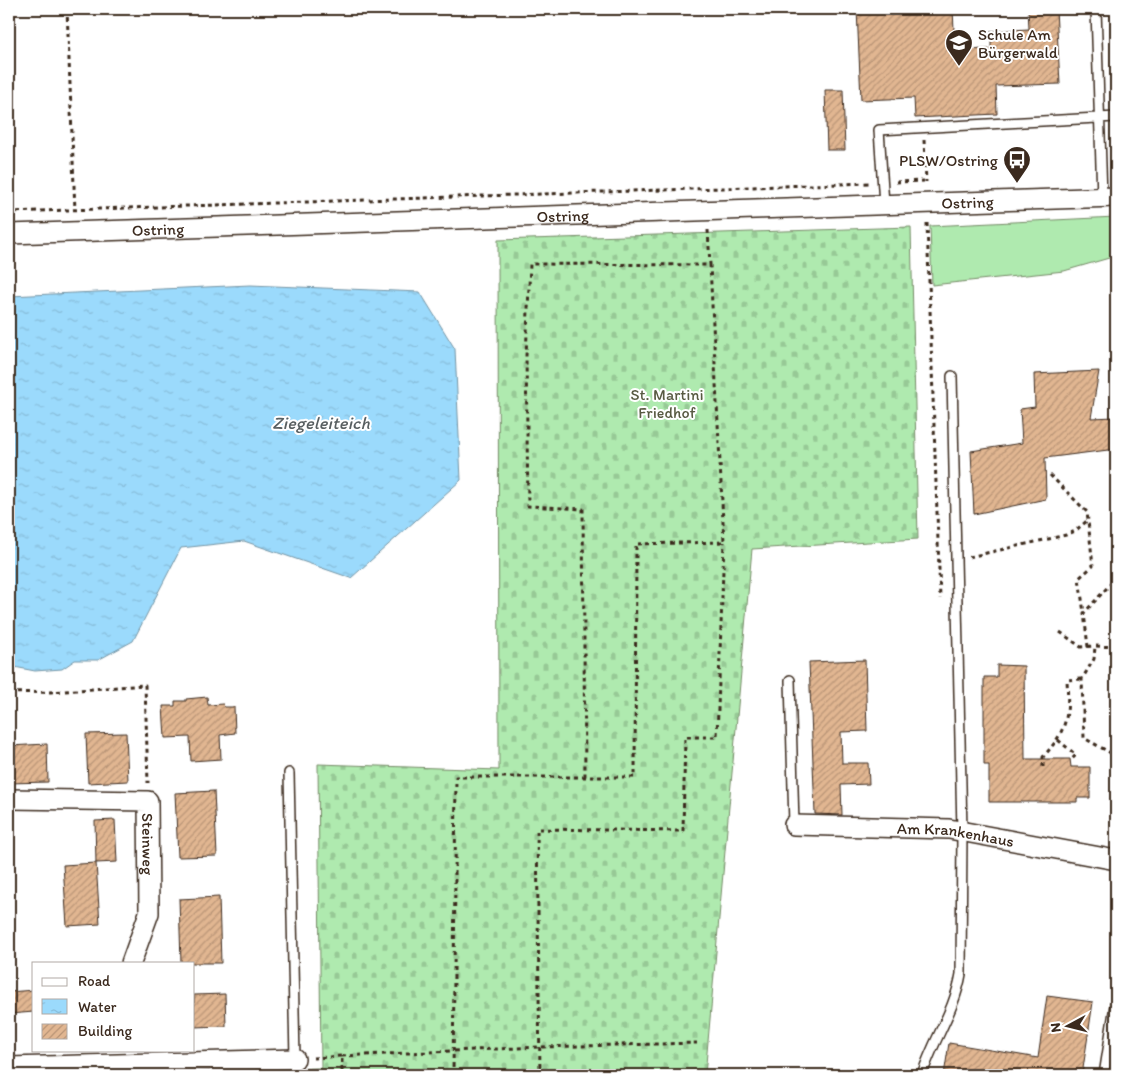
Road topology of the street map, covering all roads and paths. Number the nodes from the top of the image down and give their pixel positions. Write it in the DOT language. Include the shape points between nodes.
graph roads {
  1 [pos="67,9"];
  2 [pos="1096,9"];
  3 [pos="1099,117"];
  4 [pos="1116,117"];
  5 [pos="924,127"];
  6 [pos="926,181"];
  7 [pos="883,182"];
  8 [pos="1109,197"];
  9 [pos="927,203"];
  10 [pos="884,204"];
  11 [pos="75,210"];
  12 [pos="707,210"];
  13 [pos="9,212"];
  14 [pos="76,232"];
  15 [pos="9,234"];
  16 [pos="710,264"];
  17 [pos="952,376"];
  18 [pos="1050,476"];
  19 [pos="1088,520"];
  20 [pos="724,542"];
  21 [pos="956,560"];
  22 [pos="1116,578"];
  23 [pos="940,600"];
  24 [pos="1084,613"];
  25 [pos="1060,632"];
  26 [pos="1088,646"];
  27 [pos="1095,646"];
  28 [pos="1116,647"];
  29 [pos="1082,679"];
  30 [pos="790,680"];
  31 [pos="9,693"];
  32 [pos="1058,740"];
  33 [pos="1116,756"];
  34 [pos="1070,761"];
  35 [pos="1043,767"];
  36 [pos="289,773"];
  37 [pos="585,778"];
  38 [pos="9,799"];
  39 [pos="148,801"];
  40 [pos="794,825"];
  41 [pos="962,831"];
  42 [pos="1116,860"];
  43 [pos="131,962"];
  44 [pos="1116,998"];
  45 [pos="697,1043"];
  46 [pos="540,1047"];
  47 [pos="453,1051"];
  48 [pos="342,1056"];
  49 [pos="117,1058"];
  50 [pos="295,1059"];
  51 [pos="9,1067"];
  52 [pos="342,1075"];
  53 [pos="453,1075"];
  54 [pos="540,1075"];
  55 [pos="922,1075"];
  56 [pos="1104,1075"];
  1 -- 11 [label="path"];
  2 -- 3 [label="lane"];
  3 -- 4 [label="lane"];
  3 -- 5 [label="lane"];
  3 -- 8 [label="lane"];
  5 -- 6 [label="path"];
  5 -- 7 [label="lane" via="879,130"];
  6 -- 7 [label="path"];
  6 -- 9 [label="path"];
  7 -- 10 [label="lane"];
  7 -- 11 [label="path"];
  8 -- 9 [label="street, Ostring"];
  9 -- 10 [label="street, Ostring"];
  9 -- 23 [label="path"];
  10 -- 12 [label="street, Ostring"];
  11 -- 13 [label="path"];
  11 -- 14 [label="path"];
  12 -- 14 [label="street, Ostring"];
  12 -- 16 [label="path"];
  14 -- 15 [label="street, Ostring"];
  16 -- 20 [label="path"];
  16 -- 37 [label="path" via="530,264 526,356 528,506 584,509"];
  17 -- 21 [label="lane"];
  18 -- 19 [label="path" via="1088,512"];
  19 -- 21 [label="path" via="1066,535"];
  19 -- 24 [label="path" via="1093,566 1078,578"];
  20 -- 37 [label="path" via="636,544 636,777"];
  20 -- 46 [label="path" via="717,737 685,737 683,831 537,829"];
  21 -- 41 [label="lane"];
  22 -- 24 [label="path"];
  24 -- 26 [label="path"];
  25 -- 26 [label="path" via="1081,647"];
  26 -- 27 [label="path"];
  27 -- 28 [label="path"];
  27 -- 29 [label="path" via="1094,659"];
  29 -- 32 [label="path" via="1067,680 1069,711"];
  29 -- 33 [label="path" via="1084,738"];
  30 -- 40 [label="lane"];
  31 -- 39 [label="path" via="145,684"];
  32 -- 34 [label="path" via="1076,755"];
  32 -- 35 [label="path" via="1043,757"];
  36 -- 50 [label="lane"];
  37 -- 47 [label="path" via="456,777"];
  38 -- 39 [label="street, Steinweg"];
  39 -- 43 [label="street, Steinweg" via="149,913"];
  40 -- 41 [label="street, Am Krankenhaus"];
  41 -- 42 [label="street, Am Krankenhaus"];
  41 -- 55 [label="lane" via="961,974 957,996 930,1050"];
  44 -- 56 [label="lane"];
  45 -- 46 [label="path"];
  46 -- 47 [label="path"];
  46 -- 54 [label="path"];
  47 -- 48 [label="path"];
  47 -- 53 [label="path"];
  48 -- 50 [label="path"];
  48 -- 52 [label="path"];
  49 -- 50 [label="street"];
  49 -- 51 [label="street"];
}
